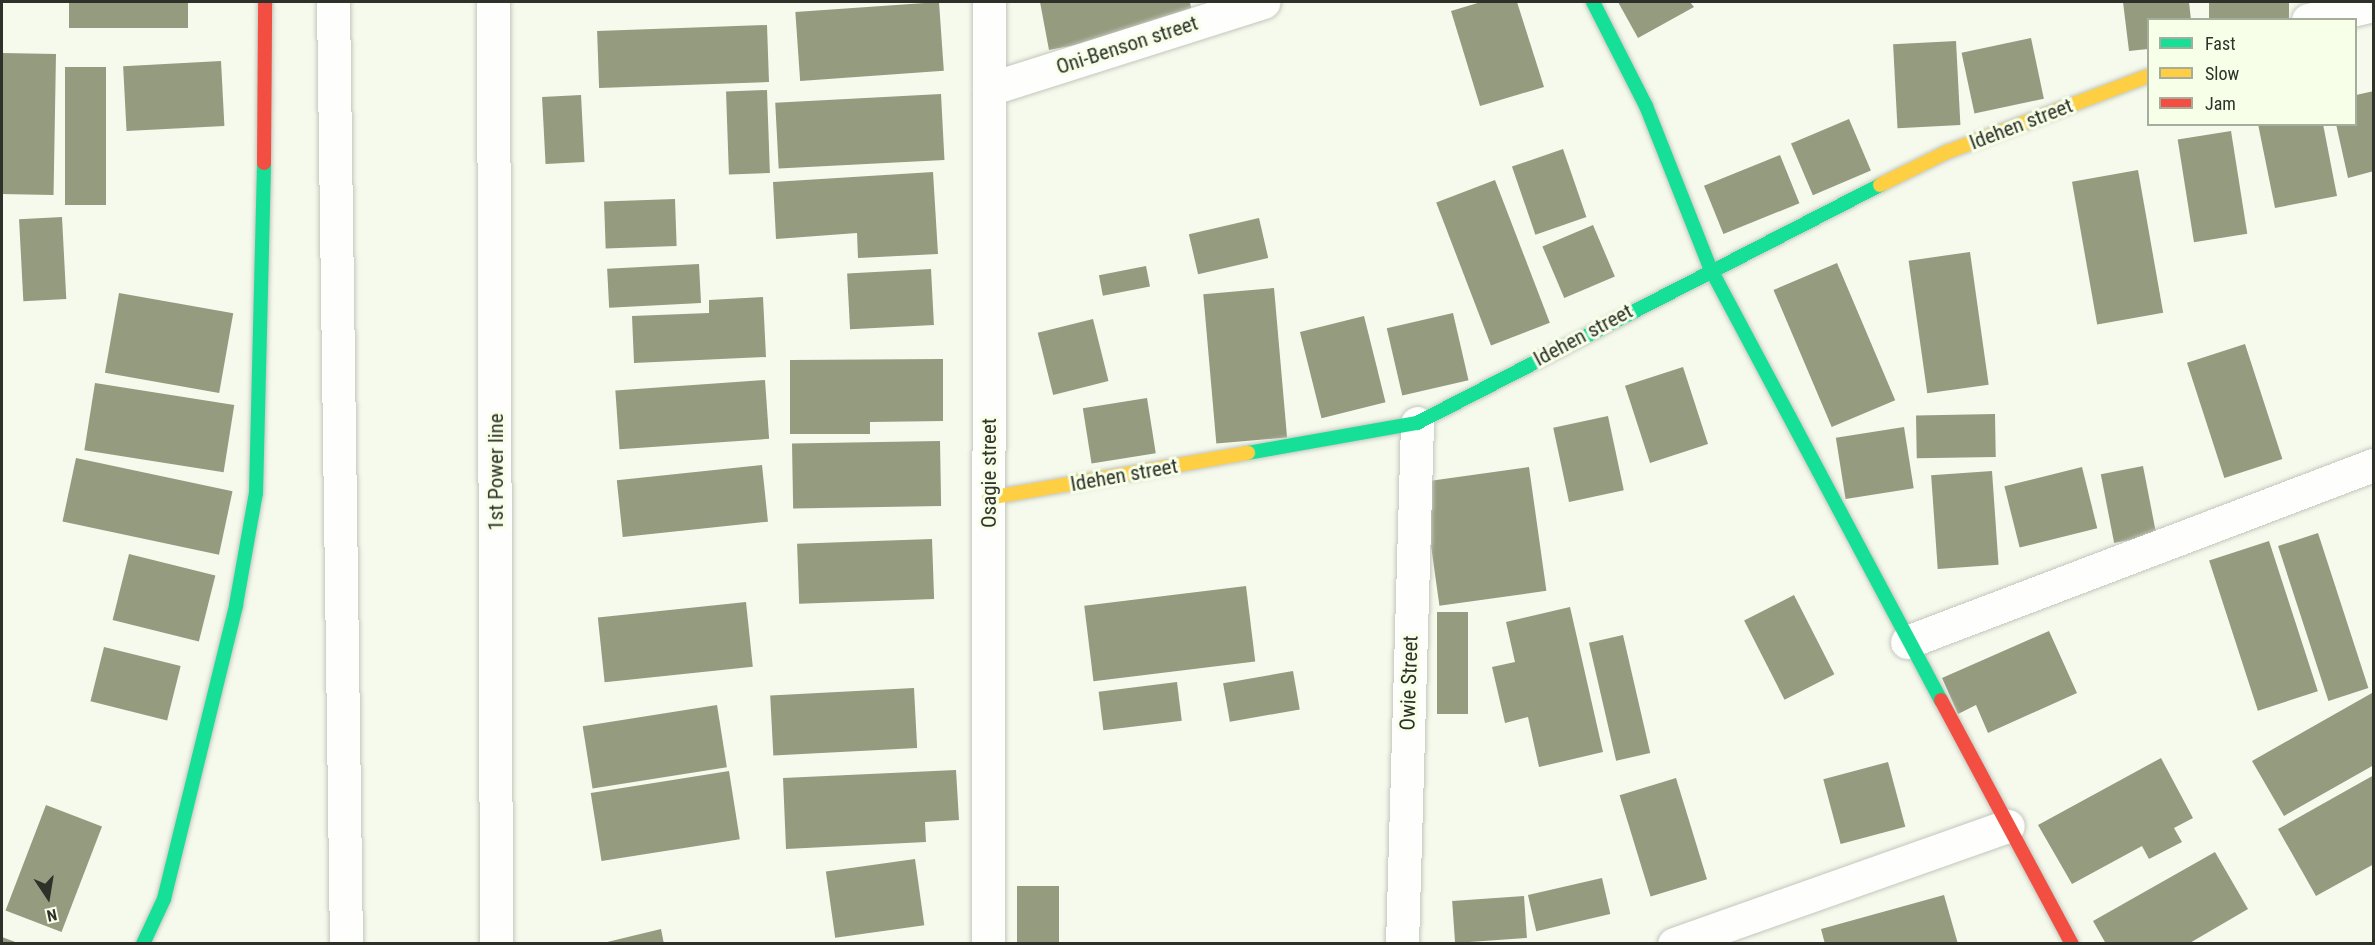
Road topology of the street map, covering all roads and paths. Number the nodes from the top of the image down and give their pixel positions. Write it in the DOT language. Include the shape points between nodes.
graph roads {
  1 [pos="265,2"];
  2 [pos="333,2"];
  3 [pos="493,2"];
  4 [pos="989,2"];
  5 [pos="1264,2"];
  6 [pos="1593,2"];
  7 [pos="2373,4"];
  8 [pos="2316,18"];
  9 [pos="2147,76"];
  10 [pos="989,89"];
  11 [pos="1710,268"];
  12 [pos="1417,423"];
  13 [pos="2373,465"];
  14 [pos="989,498"];
  15 [pos="1907,642"];
  16 [pos="2008,826"];
  17 [pos="143,944"];
  18 [pos="346,944"];
  19 [pos="496,944"];
  20 [pos="988,944"];
  21 [pos="1402,944"];
  22 [pos="1674,944"];
  23 [pos="2072,944"];
  1 -- 17 [label="street" via="263,364 256,493 236,605 164,899"];
  2 -- 18 [label="street"];
  3 -- 19 [label="street, 1st Power line"];
  4 -- 10 [label="street, Osagie street"];
  5 -- 10 [label="street, Oni-Benson street"];
  6 -- 11 [label="street" via="1646,106"];
  7 -- 8 [label="street"];
  9 -- 11 [label="street, Idehen street" via="1947,152"];
  10 -- 14 [label="street, Osagie street"];
  11 -- 12 [label="street, Idehen street"];
  11 -- 15 [label="street"];
  12 -- 14 [label="street, Idehen street"];
  12 -- 21 [label="street, Owie Street"];
  13 -- 15 [label="street"];
  14 -- 20 [label="street, Osagie street"];
  15 -- 16 [label="street"];
  16 -- 22 [label="street"];
  16 -- 23 [label="street"];
}
